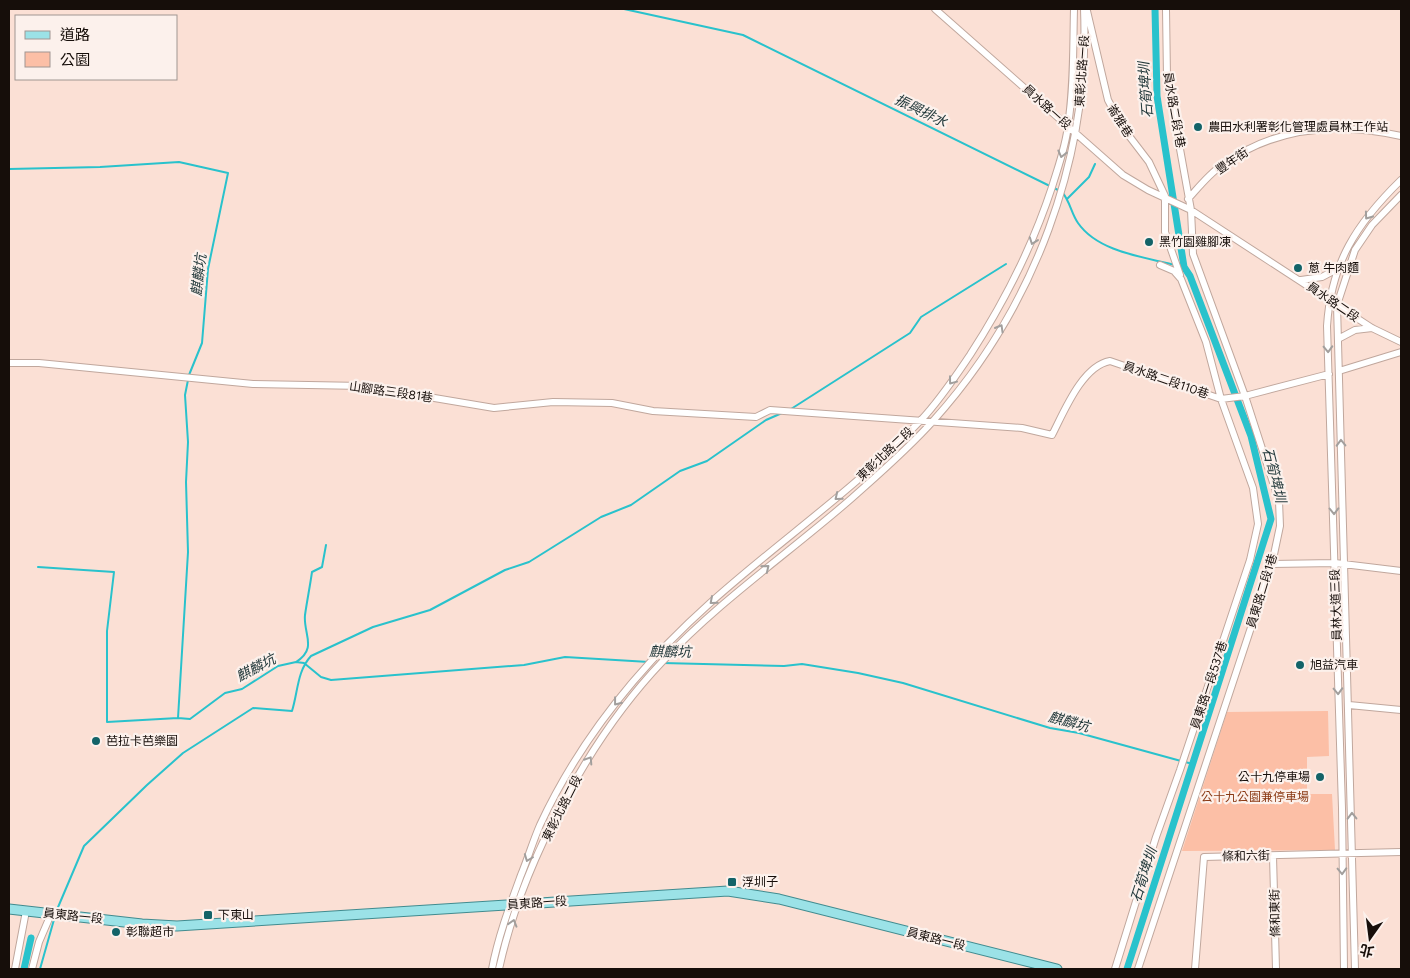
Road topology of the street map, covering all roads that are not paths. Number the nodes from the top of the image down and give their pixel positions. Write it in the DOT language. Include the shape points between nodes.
graph roads {
  1 [pos="935,9"];
  2 [pos="1074,9"];
  3 [pos="1085,9"];
  4 [pos="1166,9"];
  5 [pos="1068,126"];
  6 [pos="1076,133"];
  7 [pos="1401,136"];
  8 [pos="1401,180"];
  9 [pos="1401,195"];
  10 [pos="1165,196"];
  11 [pos="1188,198"];
  12 [pos="1191,210"];
  13 [pos="1160,265"];
  14 [pos="1337,269"];
  15 [pos="1181,278"];
  16 [pos="1301,280"];
  17 [pos="1329,300"];
  18 [pos="1337,305"];
  19 [pos="1372,328"];
  20 [pos="1338,340"];
  21 [pos="1401,342"];
  22 [pos="1401,352"];
  23 [pos="9,362"];
  24 [pos="1339,371"];
  25 [pos="1329,374"];
  26 [pos="1245,396"];
  27 [pos="1221,399"];
  28 [pos="921,420"];
  29 [pos="933,421"];
  30 [pos="1335,563"];
  31 [pos="1272,564"];
  32 [pos="1346,565"];
  33 [pos="1401,570"];
  34 [pos="1349,705"];
  35 [pos="1401,710"];
  36 [pos="1401,852"];
  37 [pos="1341,853"];
  38 [pos="1352,854"];
  39 [pos="1273,856"];
  40 [pos="514,904"];
  41 [pos="9,909"];
  42 [pos="26,911"];
  43 [pos="50,914"];
  44 [pos="15,969"];
  45 [pos="32,969"];
  46 [pos="492,969"];
  47 [pos="499,969"];
  48 [pos="1057,969"];
  49 [pos="1115,969"];
  50 [pos="1138,969"];
  51 [pos="1194,969"];
  52 [pos="1276,969"];
  53 [pos="1344,969"];
  54 [pos="1355,969"];
  1 -- 5 [label="street, 員水路一段"];
  2 -- 5 [label="street, 東彰北路一段"];
  3 -- 6 [label="street, 東彰北路一段" via="1084,70"];
  3 -- 10 [label="street, 崙雅巷" via="1108,100 1123,128 1149,162"];
  4 -- 11 [label="street, 員水路二段1巷" via="1167,77"];
  5 -- 6 [label="street, 員水路一段"];
  5 -- 28 [label="street, 東彰北路二段, one-way" via="1054,182 1030,250 1014,283 957,374"];
  6 -- 10 [label="street, 員水路一段" via="1123,175"];
  29 -- 6 [label="street, 東彰北路二段, one-way" via="997,334 1024,285 1060,198"];
  7 -- 11 [label="street, 豐年街" via="1376,130 1328,128 1282,135 1261,142 1220,166"];
  8 -- 14 [label="street, 員林大道三段, one-way" via="1361,224"];
  9 -- 18 [label="street, 員林大道三段" via="1372,225 1355,250"];
  10 -- 12 [label="street, 員水路一段"];
  10 -- 15 [label="street, 員東路一段537巷" via="1165,232"];
  11 -- 12 [label="street, 員水路二段1巷"];
  12 -- 16 [label="street, 員水路二段"];
  12 -- 26 [label="street, 員東路二段1巷" via="1193,254"];
  13 -- 15 [label="street"];
  14 -- 16 [label="street" via="1322,277"];
  14 -- 17 [label="street, 員林大道三段"];
  15 -- 27 [label="street, 員東路一段537巷" via="1206,342"];
  16 -- 17 [label="street, 員水路二段"];
  17 -- 18 [label="street, 員水路二段"];
  17 -- 25 [label="street, 員林大道三段, one-way"];
  18 -- 19 [label="street, 員水路二段"];
  18 -- 20 [label="street, 員林大道三段"];
  19 -- 20 [label="street" via="1355,330"];
  19 -- 21 [label="street, 員水路二段"];
  20 -- 24 [label="street, 員林大道三段"];
  22 -- 24 [label="street"];
  23 -- 28 [label="street, 山腳路三段81巷" via="253,384 363,386 494,408 553,402 612,403 652,411 756,417 770,410"];
  32 -- 24 [label="street, 員林大道三段, one-way"];
  25 -- 26 [label="street"];
  25 -- 30 [label="street, 員林大道三段, one-way"];
  26 -- 27 [label="street"];
  26 -- 31 [label="street, 員東路二段1巷" via="1281,513"];
  27 -- 29 [label="street, 員水路二段110巷" via="1110,361 1097,366 1073,394 1052,435 1022,428"];
  27 -- 49 [label="street, 員東路一段537巷" via="1253,488 1258,524 1255,541"];
  28 -- 29 [label="street"];
  28 -- 40 [label="street, 東彰北路二段, one-way" via="845,492 709,604 648,665 603,719 562,785 540,826"];
  40 -- 29 [label="street, 東彰北路二段, one-way" via="570,789 612,724 658,665 715,610 851,499"];
  30 -- 31 [label="street"];
  30 -- 32 [label="street"];
  30 -- 37 [label="street, 員林大道三段, one-way"];
  31 -- 50 [label="street, 員東路二段1巷"];
  32 -- 33 [label="street"];
  32 -- 34 [label="street, 員林大道三段"];
  34 -- 35 [label="street"];
  38 -- 34 [label="street, 員林大道三段, one-way"];
  36 -- 38 [label="street, 條和六街"];
  37 -- 38 [label="street, 條和六街"];
  37 -- 39 [label="street, 條和六街"];
  37 -- 53 [label="street, 員林大道三段, one-way"];
  38 -- 54 [label="street, 員林大道三段"];
  39 -- 51 [label="street, 條和六街" via="1204,857"];
  39 -- 52 [label="street, 條和東街"];
  40 -- 43 [label="main road, 員東路一段" via="177,926"];
  40 -- 46 [label="street, 東彰北路二段"];
  47 -- 40 [label="street, 東彰北路二段, one-way"];
  40 -- 48 [label="main road, 員東路一段" via="709,892 757,894"];
  41 -- 42 [label="main road, 員東路一段"];
  42 -- 43 [label="main road, 員東路一段"];
  42 -- 44 [label="street"];
  43 -- 45 [label="street"];
}
